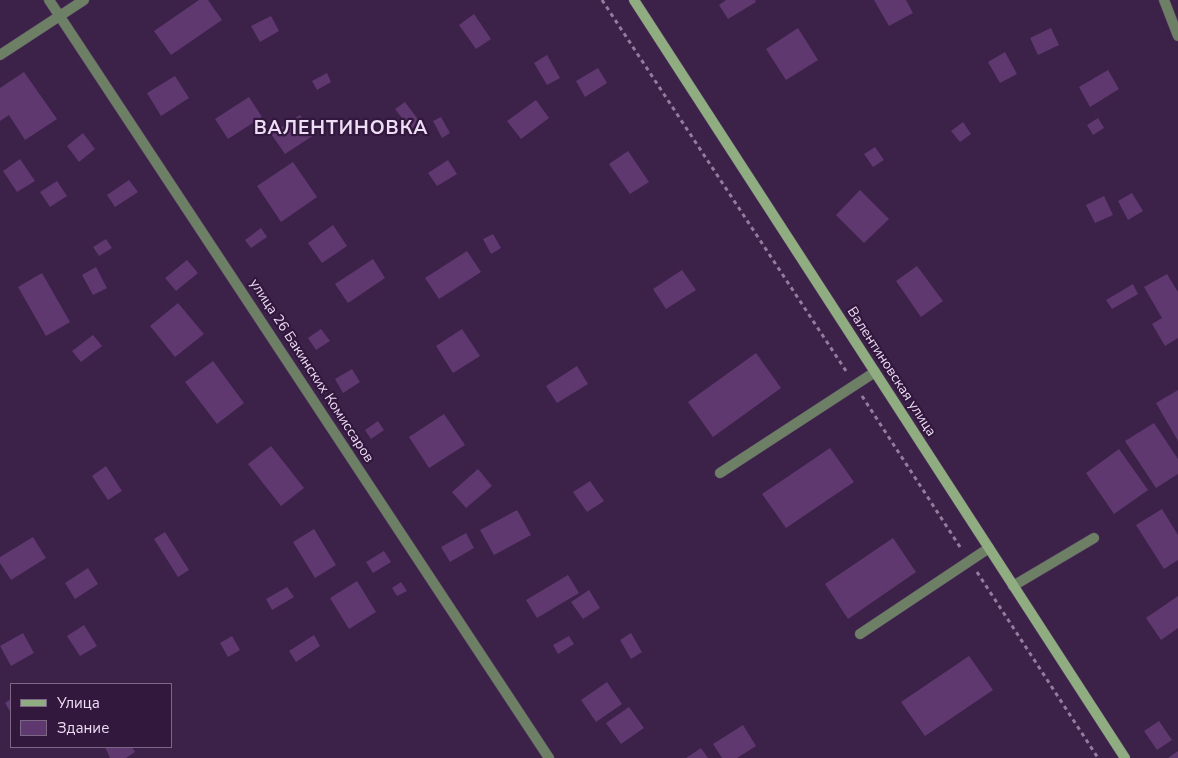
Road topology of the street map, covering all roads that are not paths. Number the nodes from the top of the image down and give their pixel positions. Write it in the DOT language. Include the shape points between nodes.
graph roads {
  1 [pos="49,0"];
  2 [pos="84,0"];
  3 [pos="634,0"];
  4 [pos="1164,0"];
  5 [pos="60,16"];
  6 [pos="1178,36"];
  7 [pos="0,55"];
  8 [pos="874,372"];
  9 [pos="720,473"];
  10 [pos="1094,538"];
  11 [pos="989,548"];
  12 [pos="1014,586"];
  13 [pos="860,634"];
  14 [pos="549,758"];
  15 [pos="1125,758"];
  1 -- 5 [label="street, улица 26 Бакинских Комиссаров"];
  2 -- 5 [label="street"];
  3 -- 8 [label="main road, Валентиновская улица"];
  4 -- 6 [label="street"];
  5 -- 7 [label="street"];
  5 -- 14 [label="street, улица 26 Бакинских Комиссаров"];
  8 -- 9 [label="street"];
  8 -- 11 [label="main road, Валентиновская улица"];
  10 -- 12 [label="street"];
  11 -- 12 [label="main road, Валентиновская улица"];
  11 -- 13 [label="street"];
  12 -- 15 [label="main road, Валентиновская улица"];
}
